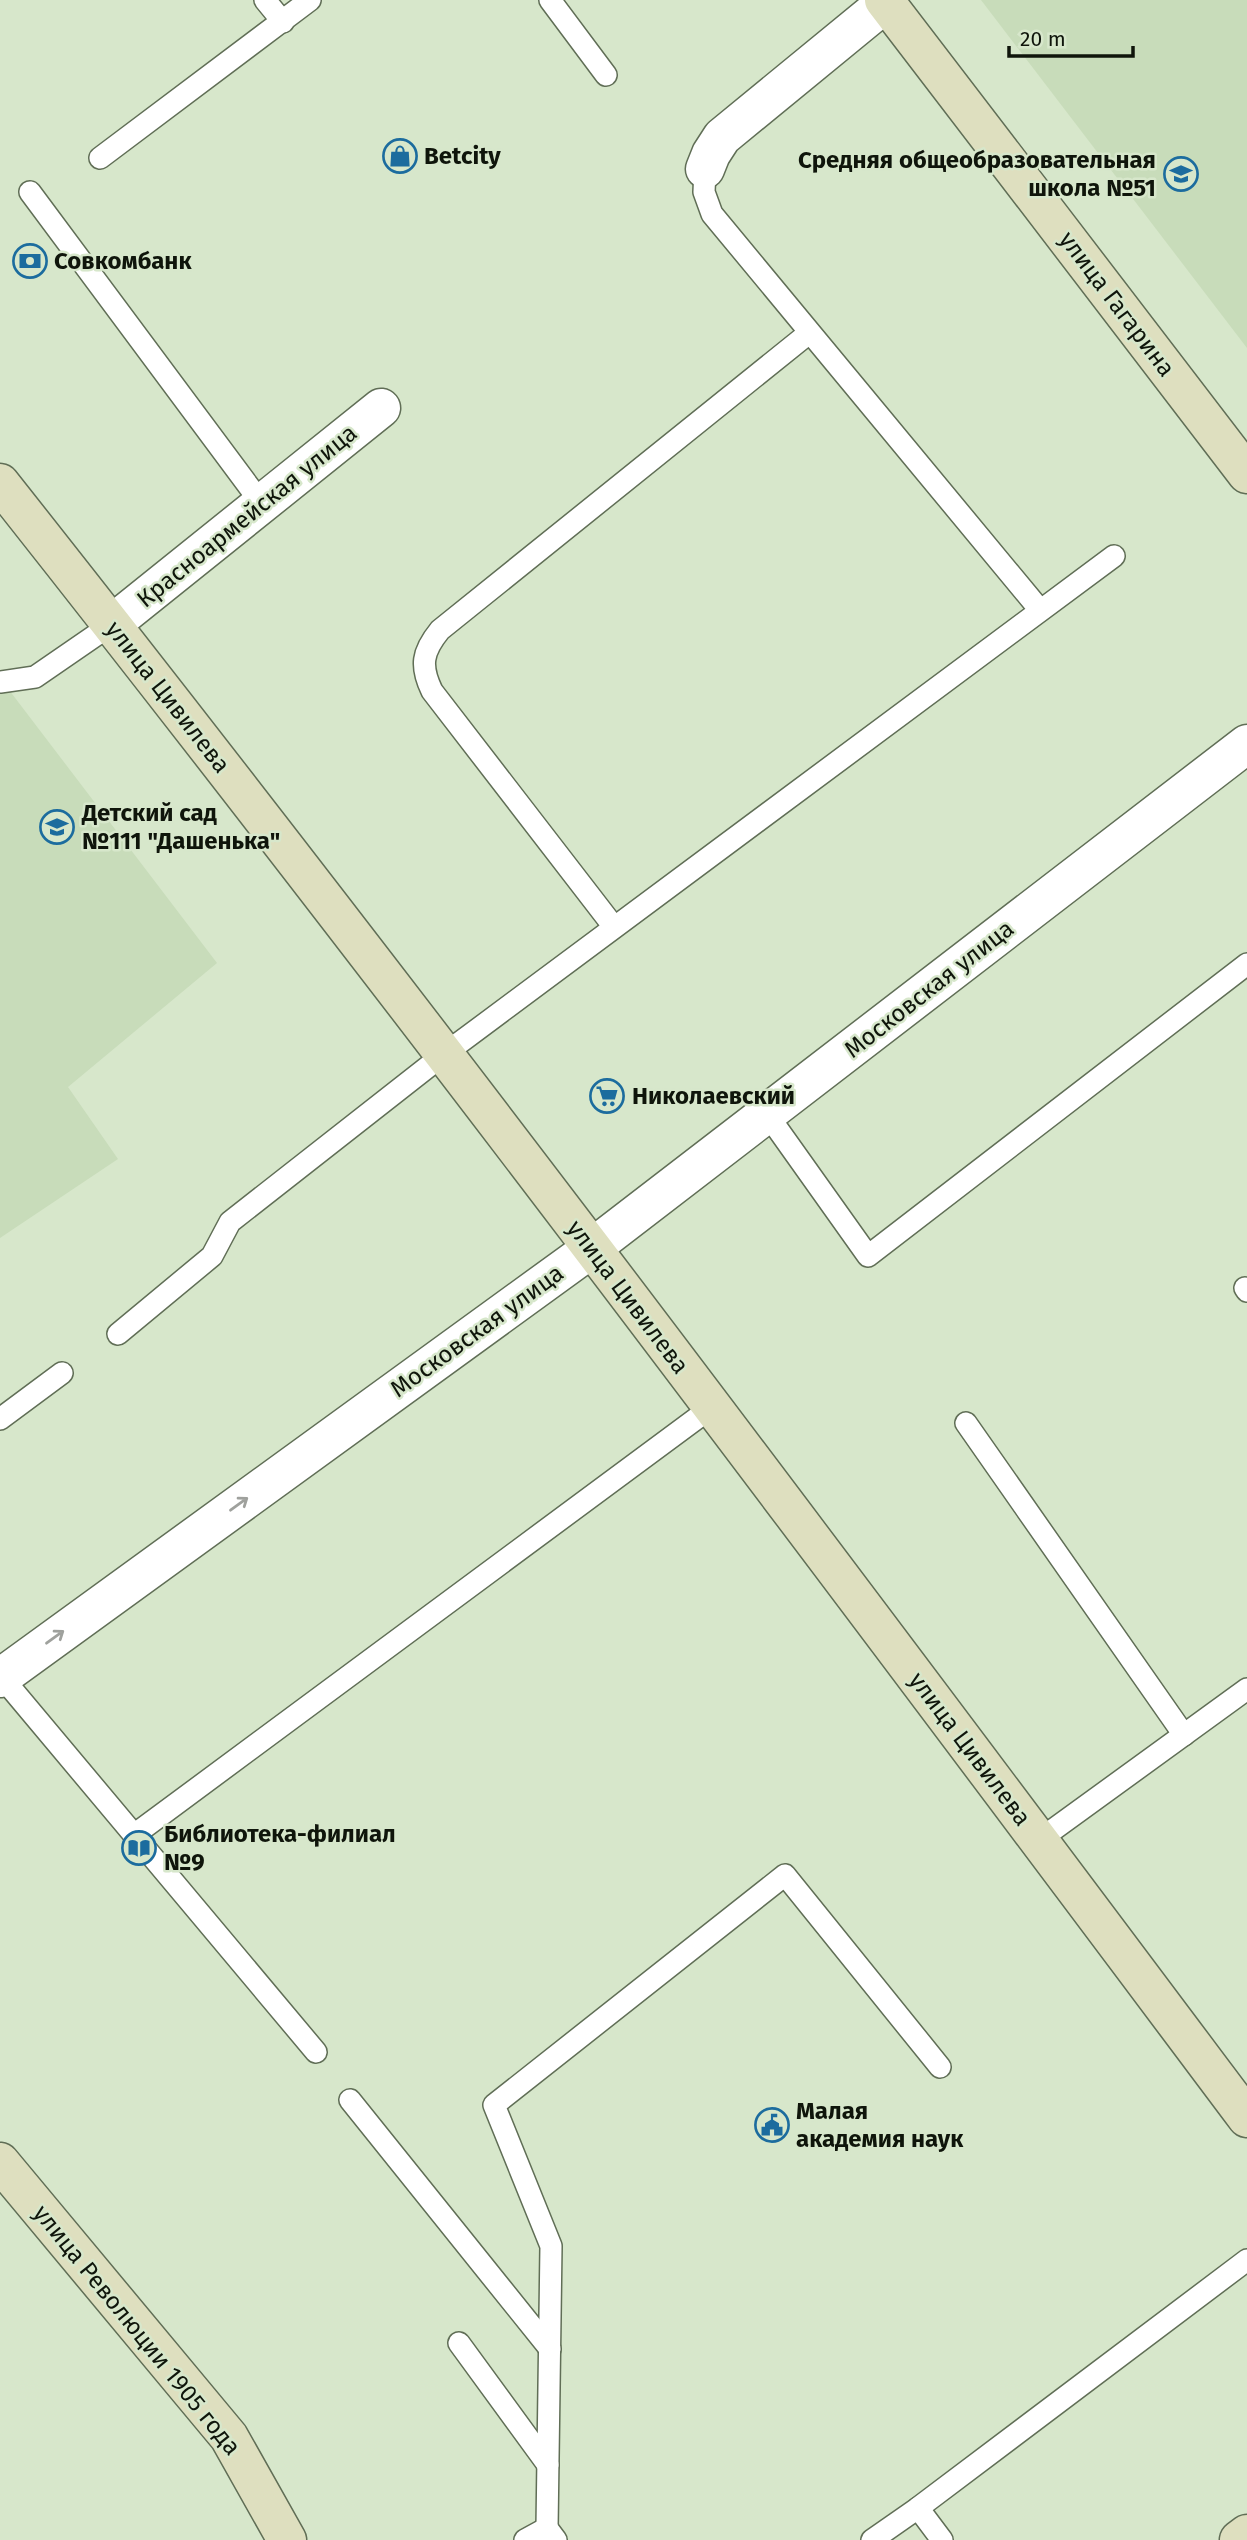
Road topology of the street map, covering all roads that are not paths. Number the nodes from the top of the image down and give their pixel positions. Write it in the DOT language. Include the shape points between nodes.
graph roads {
  1 [pos="265,0"];
  2 [pos="310,0"];
  3 [pos="550,0"];
  4 [pos="887,1"];
  5 [pos="283,22"];
  6 [pos="606,75"];
  7 [pos="100,158"];
  8 [pos="705,169"];
  9 [pos="30,192"];
  10 [pos="810,333"];
  11 [pos="381,408"];
  12 [pos="1247,474"];
  13 [pos="0,483"];
  14 [pos="262,504"];
  15 [pos="1114,556"];
  16 [pos="1040,610"];
  17 [pos="112,624"];
  18 [pos="0,682"];
  19 [pos="1247,744"];
  20 [pos="614,928"];
  21 [pos="1247,964"];
  22 [pos="443,1055"];
  23 [pos="766,1114"];
  24 [pos="592,1248"];
  25 [pos="118,1334"];
  26 [pos="62,1373"];
  27 [pos="712,1407"];
  28 [pos="0,1419"];
  29 [pos="967,1423"];
  30 [pos="0,1676"];
  31 [pos="1247,1689"];
  32 [pos="1184,1735"];
  33 [pos="134,1835"];
  34 [pos="1039,1840"];
  35 [pos="316,2052"];
  36 [pos="940,2067"];
  37 [pos="350,2100"];
  38 [pos="1247,2118"];
  39 [pos="0,2162"];
  40 [pos="1247,2260"];
  41 [pos="459,2343"];
  42 [pos="550,2349"];
  43 [pos="548,2465"];
  44 [pos="918,2508"];
  45 [pos="551,2534"];
  46 [pos="1247,2534"];
  47 [pos="288,2540"];
  48 [pos="525,2540"];
  49 [pos="872,2540"];
  50 [pos="942,2540"];
  51 [pos="1239,2540"];
  1 -- 5 [label="lane"];
  2 -- 5 [label="lane"];
  3 -- 6 [label="lane"];
  4 -- 8 [label="street" via="722,137"];
  4 -- 12 [label="street, улица Гагарина"];
  5 -- 7 [label="lane"];
  8 -- 10 [label="lane" via="704,192 712,214"];
  9 -- 14 [label="lane"];
  10 -- 16 [label="lane"];
  10 -- 20 [label="lane" via="429,643 425,676 432,691"];
  11 -- 14 [label="street, Красноармейская улица"];
  13 -- 17 [label="street, улица Цивилева"];
  14 -- 17 [label="street, Красноармейская улица"];
  15 -- 16 [label="lane"];
  16 -- 20 [label="lane"];
  17 -- 18 [label="lane" via="35,677"];
  17 -- 22 [label="street, улица Цивилева"];
  19 -- 23 [label="street, Московская улица"];
  20 -- 22 [label="lane"];
  21 -- 23 [label="lane" via="868,1256"];
  22 -- 24 [label="street, улица Цивилева"];
  22 -- 25 [label="lane" via="230,1222 212,1256"];
  23 -- 24 [label="street, Московская улица"];
  24 -- 27 [label="street, улица Цивилева"];
  30 -- 24 [label="street, Московская улица, one-way"];
  26 -- 28 [label="lane"];
  27 -- 33 [label="lane"];
  27 -- 34 [label="street, улица Цивилева"];
  29 -- 32 [label="lane"];
  30 -- 33 [label="lane"];
  31 -- 32 [label="lane"];
  32 -- 34 [label="lane"];
  33 -- 35 [label="lane"];
  34 -- 38 [label="street, улица Цивилева"];
  36 -- 42 [label="lane" via="785,1875 494,2105 551,2246"];
  37 -- 42 [label="lane"];
  39 -- 47 [label="street, улица Революции 1905 года" via="229,2437"];
  40 -- 44 [label="lane"];
  41 -- 43 [label="lane"];
  42 -- 43 [label="lane"];
  43 -- 45 [label="lane"];
  44 -- 49 [label="lane"];
  44 -- 50 [label="lane"];
  45 -- 48 [label="lane"];
  46 -- 51 [label="street"];
}
